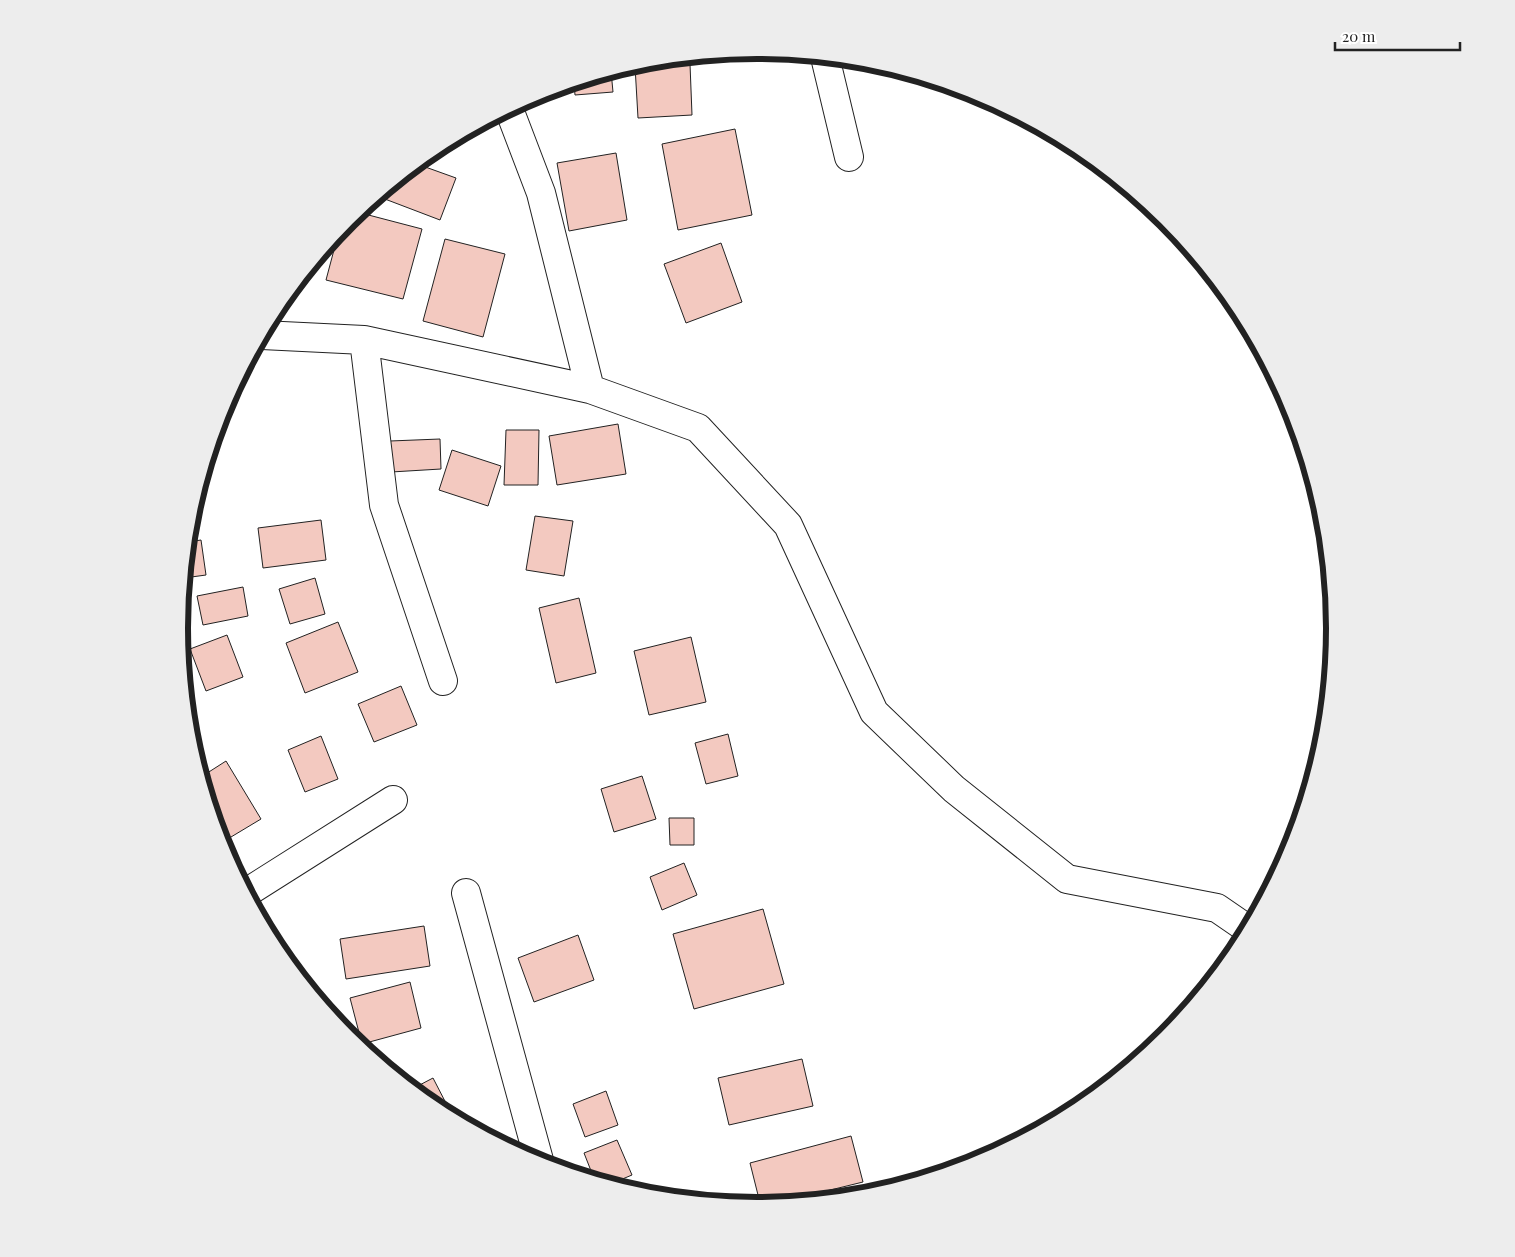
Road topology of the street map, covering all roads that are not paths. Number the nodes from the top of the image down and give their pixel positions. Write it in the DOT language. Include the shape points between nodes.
graph roads {
  1 [pos="827,63"];
  2 [pos="511,115"];
  3 [pos="849,157"];
  4 [pos="269,335"];
  5 [pos="364,340"];
  6 [pos="590,389"];
  7 [pos="443,680"];
  8 [pos="393,800"];
  9 [pos="252,890"];
  10 [pos="466,893"];
  11 [pos="1243,926"];
  12 [pos="537,1154"];
  1 -- 3 [label="street"];
  2 -- 6 [label="street" via="542,193"];
  4 -- 5 [label="street"];
  5 -- 6 [label="street"];
  5 -- 7 [label="street" via="384,505"];
  6 -- 11 [label="street" via="698,428 788,526 874,712 954,789 1068,879 1217,908"];
  8 -- 9 [label="street"];
  10 -- 12 [label="street"];
}
